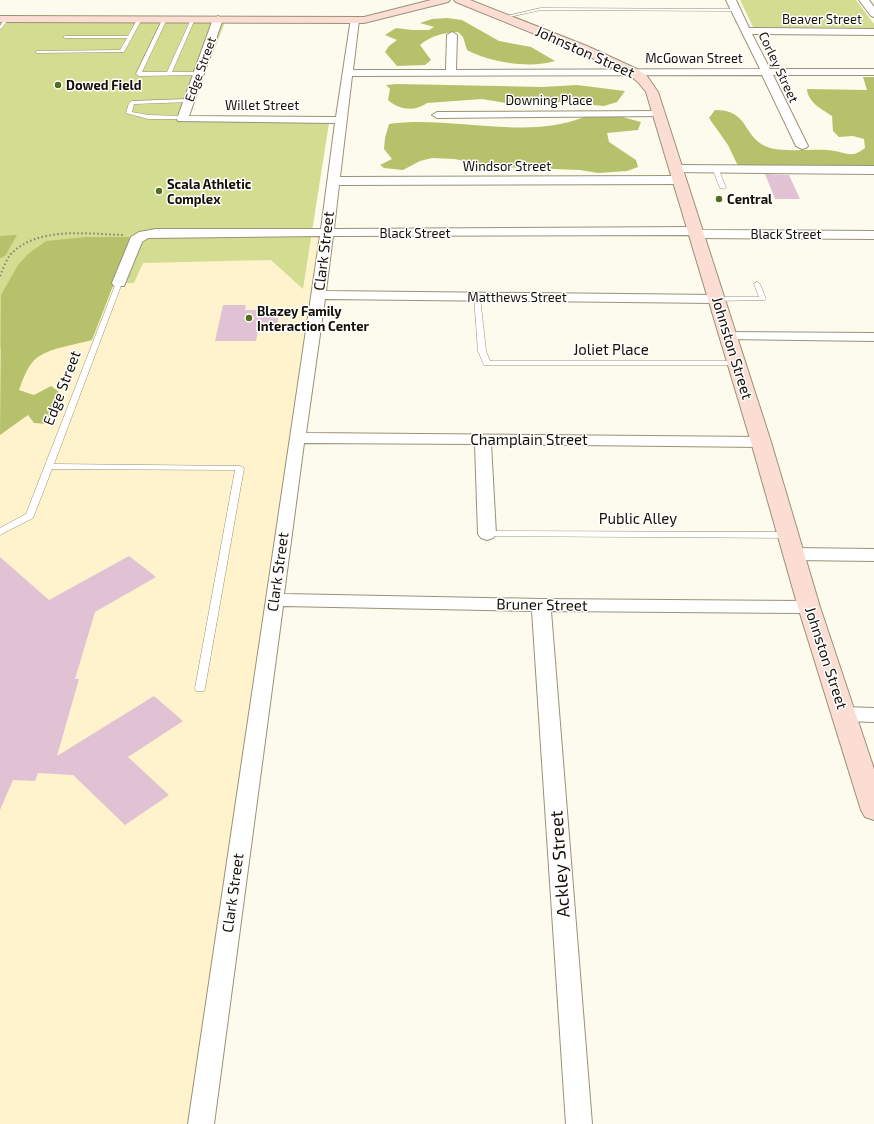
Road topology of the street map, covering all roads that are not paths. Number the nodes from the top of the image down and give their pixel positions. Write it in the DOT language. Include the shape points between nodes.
graph roads {
  1 [pos="444,0"];
  2 [pos="460,0"];
  3 [pos="731,0"];
  4 [pos="864,0"];
  5 [pos="736,10"];
  6 [pos="874,14"];
  7 [pos="505,18"];
  8 [pos="140,19"];
  9 [pos="165,19"];
  10 [pos="193,19"];
  11 [pos="218,20"];
  12 [pos="354,20"];
  13 [pos="1,24"];
  14 [pos="746,32"];
  15 [pos="874,32"];
  16 [pos="452,35"];
  17 [pos="65,37"];
  18 [pos="131,37"];
  19 [pos="37,52"];
  20 [pos="633,72"];
  21 [pos="765,72"];
  22 [pos="874,72"];
  23 [pos="451,73"];
  24 [pos="169,74"];
  25 [pos="198,74"];
  26 [pos="347,74"];
  27 [pos="188,101"];
  28 [pos="660,114"];
  29 [pos="437,115"];
  30 [pos="182,118"];
  31 [pos="341,120"];
  32 [pos="802,146"];
  33 [pos="716,170"];
  34 [pos="874,170"];
  35 [pos="678,174"];
  36 [pos="334,180"];
  37 [pos="723,188"];
  38 [pos="696,232"];
  39 [pos="326,233"];
  40 [pos="874,235"];
  41 [pos="140,237"];
  42 [pos="119,283"];
  43 [pos="757,284"];
  44 [pos="319,295"];
  45 [pos="477,297"];
  46 [pos="716,299"];
  47 [pos="727,336"];
  48 [pos="874,337"];
  49 [pos="736,363"];
  50 [pos="297,438"];
  51 [pos="483,440"];
  52 [pos="761,442"];
  53 [pos="49,466"];
  54 [pos="0,532"];
  55 [pos="487,534"];
  56 [pos="789,535"];
  57 [pos="795,554"];
  58 [pos="874,555"];
  59 [pos="274,600"];
  60 [pos="541,605"];
  61 [pos="810,607"];
  62 [pos="200,688"];
  63 [pos="844,714"];
  64 [pos="874,715"];
  65 [pos="874,810"];
  66 [pos="201,1124"];
  67 [pos="579,1124"];
  1 -- 12 [label="main road" via="370,19"];
  2 -- 7 [label="main road, Johnston Street"];
  3 -- 5 [label="street, Corley Street"];
  4 -- 6 [label="street"];
  5 -- 7 [label="lane" via="541,9"];
  5 -- 14 [label="street, Corley Street"];
  7 -- 20 [label="main road, Johnston Street"];
  8 -- 9 [label="main road"];
  8 -- 13 [label="main road"];
  8 -- 18 [label="lane"];
  9 -- 10 [label="main road"];
  9 -- 24 [label="lane" via="139,74"];
  10 -- 11 [label="main road"];
  10 -- 24 [label="lane"];
  11 -- 12 [label="main road"];
  11 -- 25 [label="street, Edge Street"];
  12 -- 26 [label="street, Clark Street"];
  14 -- 15 [label="street, Beaver Street"];
  14 -- 21 [label="street, Corley Street"];
  16 -- 23 [label="street"];
  17 -- 18 [label="lane"];
  18 -- 19 [label="lane" via="122,51"];
  20 -- 21 [label="street, McGowan Street"];
  20 -- 23 [label="street, McGowan Street"];
  20 -- 28 [label="main road, Johnston Street" via="649,85"];
  21 -- 22 [label="street, McGowan Street"];
  21 -- 32 [label="street, Corley Street"];
  23 -- 26 [label="street, McGowan Street"];
  24 -- 25 [label="lane"];
  25 -- 27 [label="street, Edge Street"];
  26 -- 31 [label="street, Clark Street"];
  27 -- 30 [label="street, Edge Street"];
  27 -- 30 [label="lane" via="132,103 129,113"];
  28 -- 29 [label="street, Downing Place"];
  28 -- 35 [label="main road, Johnston Street"];
  30 -- 31 [label="street, Willet Street"];
  31 -- 36 [label="street, Clark Street"];
  33 -- 34 [label="street, Windsor Street"];
  33 -- 35 [label="street, Windsor Street"];
  33 -- 37 [label="lane"];
  35 -- 36 [label="street, Windsor Street"];
  35 -- 38 [label="main road, Johnston Street"];
  36 -- 39 [label="street, Clark Street"];
  38 -- 39 [label="street, Black Street"];
  38 -- 40 [label="street, Black Street"];
  38 -- 46 [label="main road, Johnston Street"];
  39 -- 41 [label="street, Black Street" via="156,233"];
  39 -- 44 [label="street, Clark Street"];
  41 -- 42 [label="street, Edge Street"];
  42 -- 53 [label="lane, Edge Street"];
  43 -- 46 [label="lane" via="762,299"];
  44 -- 45 [label="street, Matthews Street"];
  44 -- 50 [label="street, Clark Street"];
  45 -- 46 [label="street, Matthews Street"];
  45 -- 49 [label="lane, Joliet Place" via="482,351 487,363"];
  46 -- 47 [label="main road, Johnston Street"];
  47 -- 48 [label="street"];
  47 -- 49 [label="main road, Johnston Street"];
  49 -- 52 [label="main road, Johnston Street"];
  50 -- 51 [label="street, Champlain Street"];
  50 -- 59 [label="street, Clark Street"];
  51 -- 52 [label="street, Champlain Street"];
  51 -- 55 [label="street"];
  52 -- 56 [label="main road, Johnston Street"];
  53 -- 54 [label="lane, Edge Street" via="30,516"];
  53 -- 62 [label="lane" via="240,468"];
  55 -- 56 [label="lane, Public Alley"];
  56 -- 57 [label="main road, Johnston Street"];
  57 -- 58 [label="street"];
  57 -- 61 [label="main road, Johnston Street"];
  59 -- 60 [label="street, Bruner Street"];
  59 -- 66 [label="street, Clark Street"];
  60 -- 61 [label="street, Bruner Street"];
  60 -- 67 [label="street, Ackley Street"];
  61 -- 63 [label="main road, Johnston Street"];
  63 -- 64 [label="street"];
  63 -- 65 [label="main road, Johnston Street"];
}
